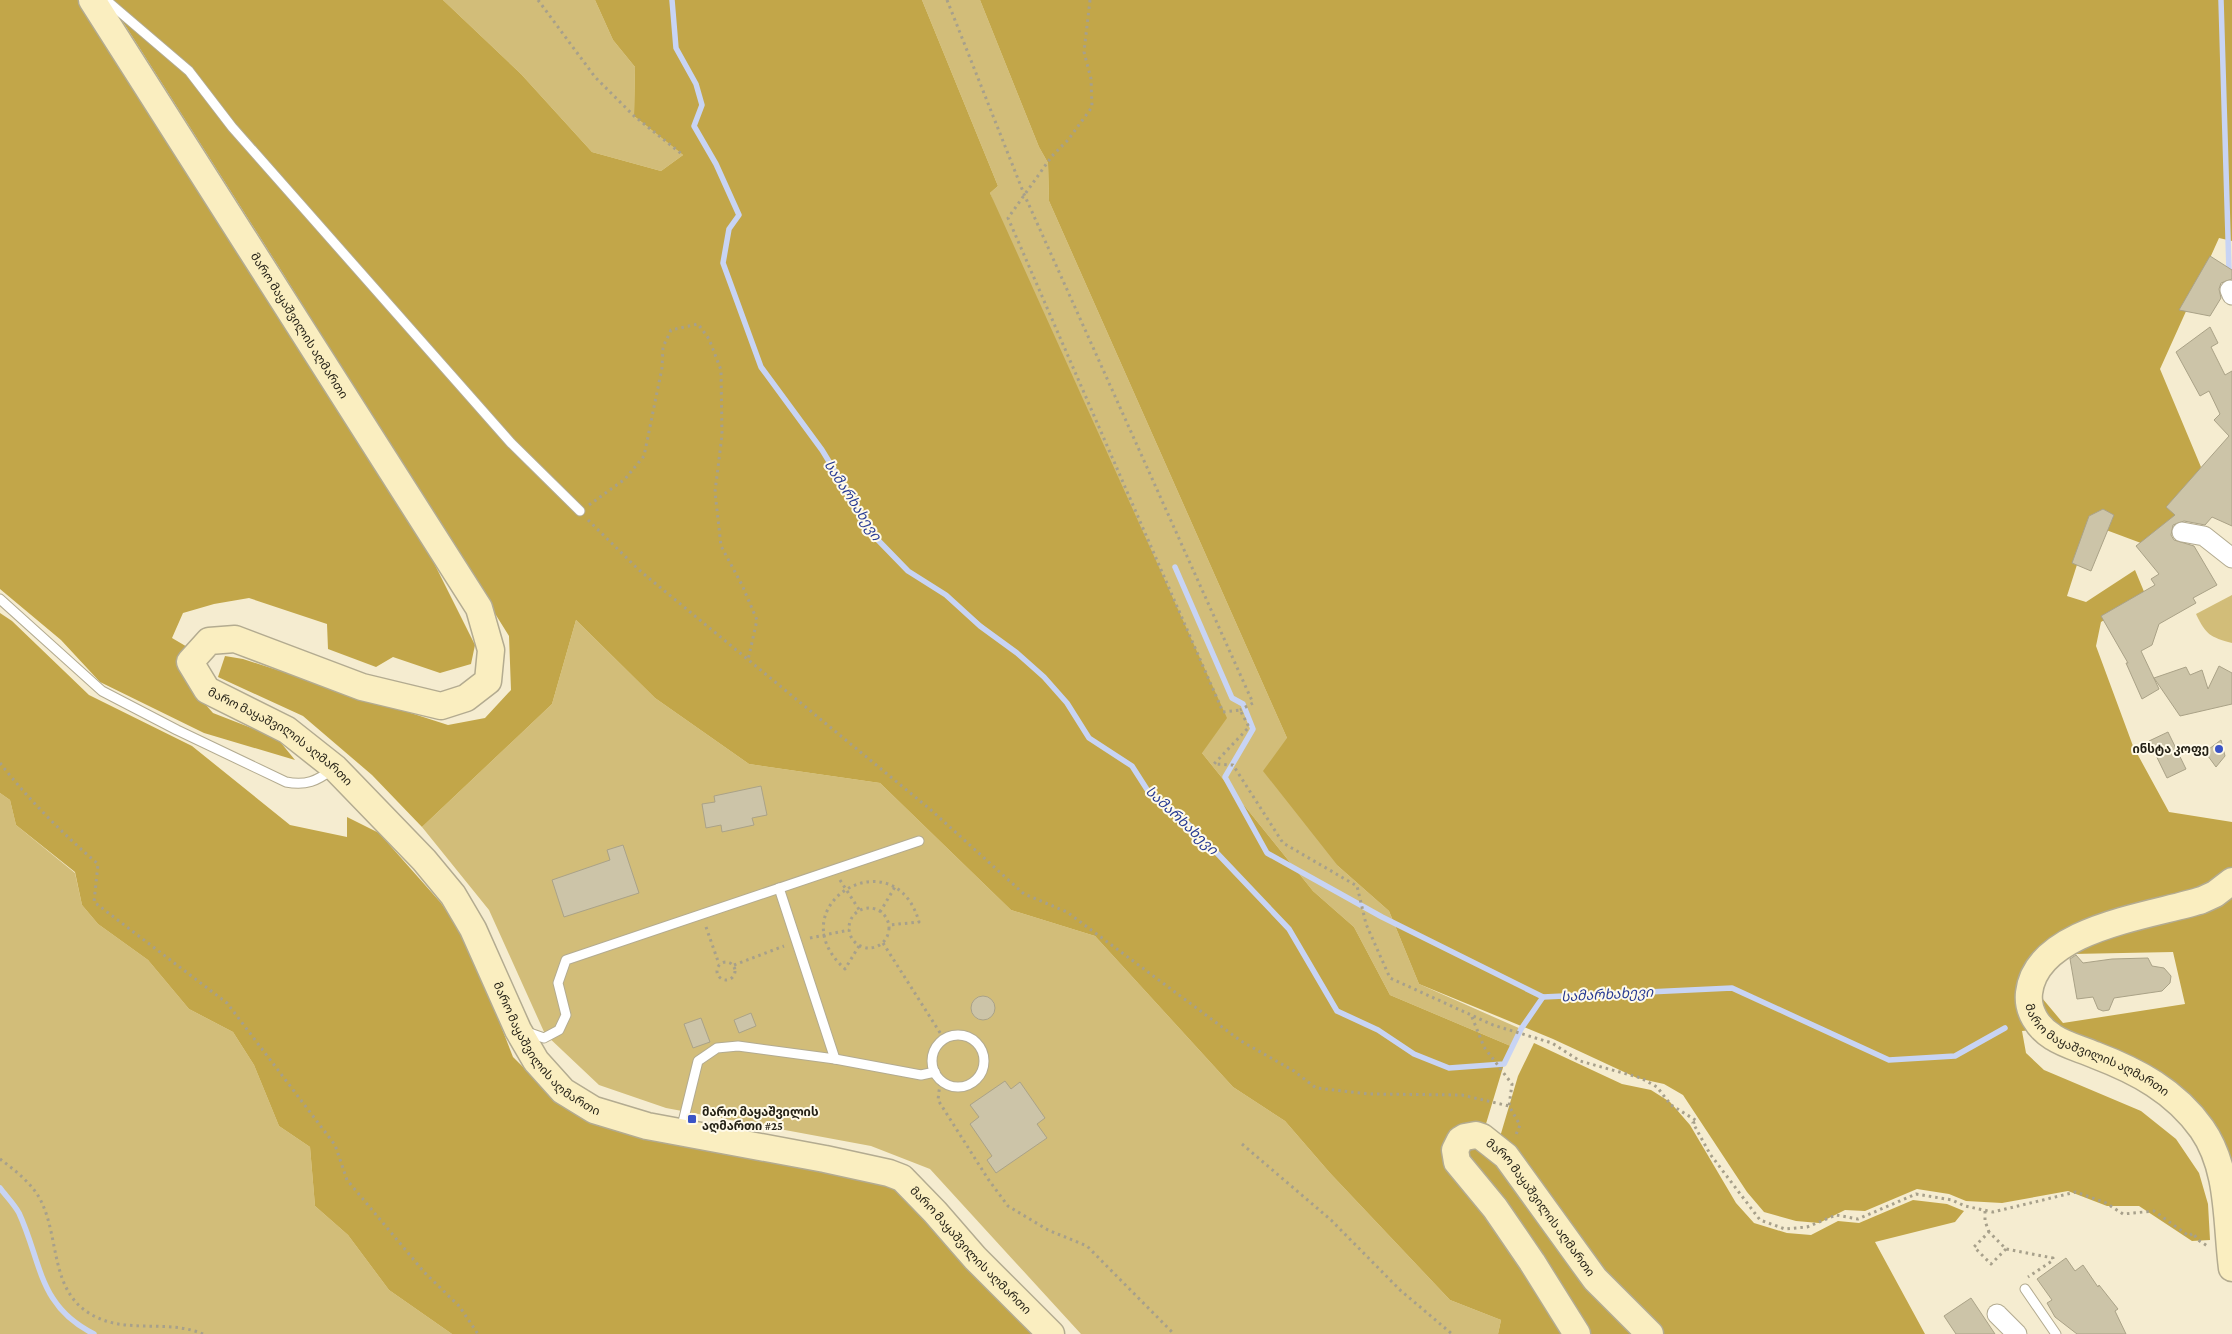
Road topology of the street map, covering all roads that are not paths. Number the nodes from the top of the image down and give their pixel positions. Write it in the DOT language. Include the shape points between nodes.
graph roads {
  1 [pos="92,0"];
  2 [pos="106,0"];
  3 [pos="580,511"];
  4 [pos="2182,532"];
  5 [pos="2232,558"];
  6 [pos="0,599"];
  7 [pos="335,768"];
  8 [pos="919,841"];
  9 [pos="2232,881"];
  10 [pos="779,888"];
  11 [pos="518,1030"];
  12 [pos="835,1059"];
  13 [pos="938,1076"];
  14 [pos="680,1132"];
  15 [pos="2232,1268"];
  16 [pos="2024,1284"];
  17 [pos="1997,1314"];
  18 [pos="1051,1334"];
  19 [pos="1577,1334"];
  20 [pos="1650,1334"];
  21 [pos="2017,1334"];
  22 [pos="2056,1334"];
  1 -- 7 [label="main road, მარო მაყაშვილის აღმართი" via="479,608 491,650 488,681 466,698 441,706 362,687 235,639 209,641 190,662 207,690 287,730"];
  2 -- 3 [label="lane" via="189,71 232,127 511,443"];
  4 -- 5 [label="street" via="2204,536"];
  6 -- 7 [label="lane" via="102,691 176,730 286,782 310,784"];
  7 -- 11 [label="main road, მარო მაყაშვილის აღმართი" via="453,895 473,929"];
  8 -- 10 [label="lane"];
  9 -- 15 [label="main road, მარო მაყაშვილის აღმართი" via="2202,900 2106,926 2069,942 2042,962 2030,984 2028,996 2035,1020 2052,1037 2146,1077 2178,1103 2203,1130 2223,1180"];
  10 -- 11 [label="lane" via="566,960 558,983 566,1015 559,1030 544,1038"];
  10 -- 12 [label="lane"];
  11 -- 14 [label="main road, მარო მაყაშვილის აღმართი" via="548,1077 578,1102 614,1116"];
  12 -- 13 [label="lane"];
  12 -- 14 [label="lane" via="738,1046 717,1048 698,1062"];
  13 -- 13 [label="lane" via="932,1056 944,1040 955,1035 970,1038 981,1050 983,1068 979,1076 965,1086 956,1087"];
  14 -- 18 [label="main road, მარო მაყაშვილის აღმართი" via="889,1172 902,1178"];
  16 -- 22 [label="lane"];
  17 -- 21 [label="street"];
  19 -- 20 [label="main road, მარო მაყაშვილის აღმართი" via="1532,1262 1457,1162 1455,1150 1460,1140 1476,1135 1506,1156 1595,1279"];
}
